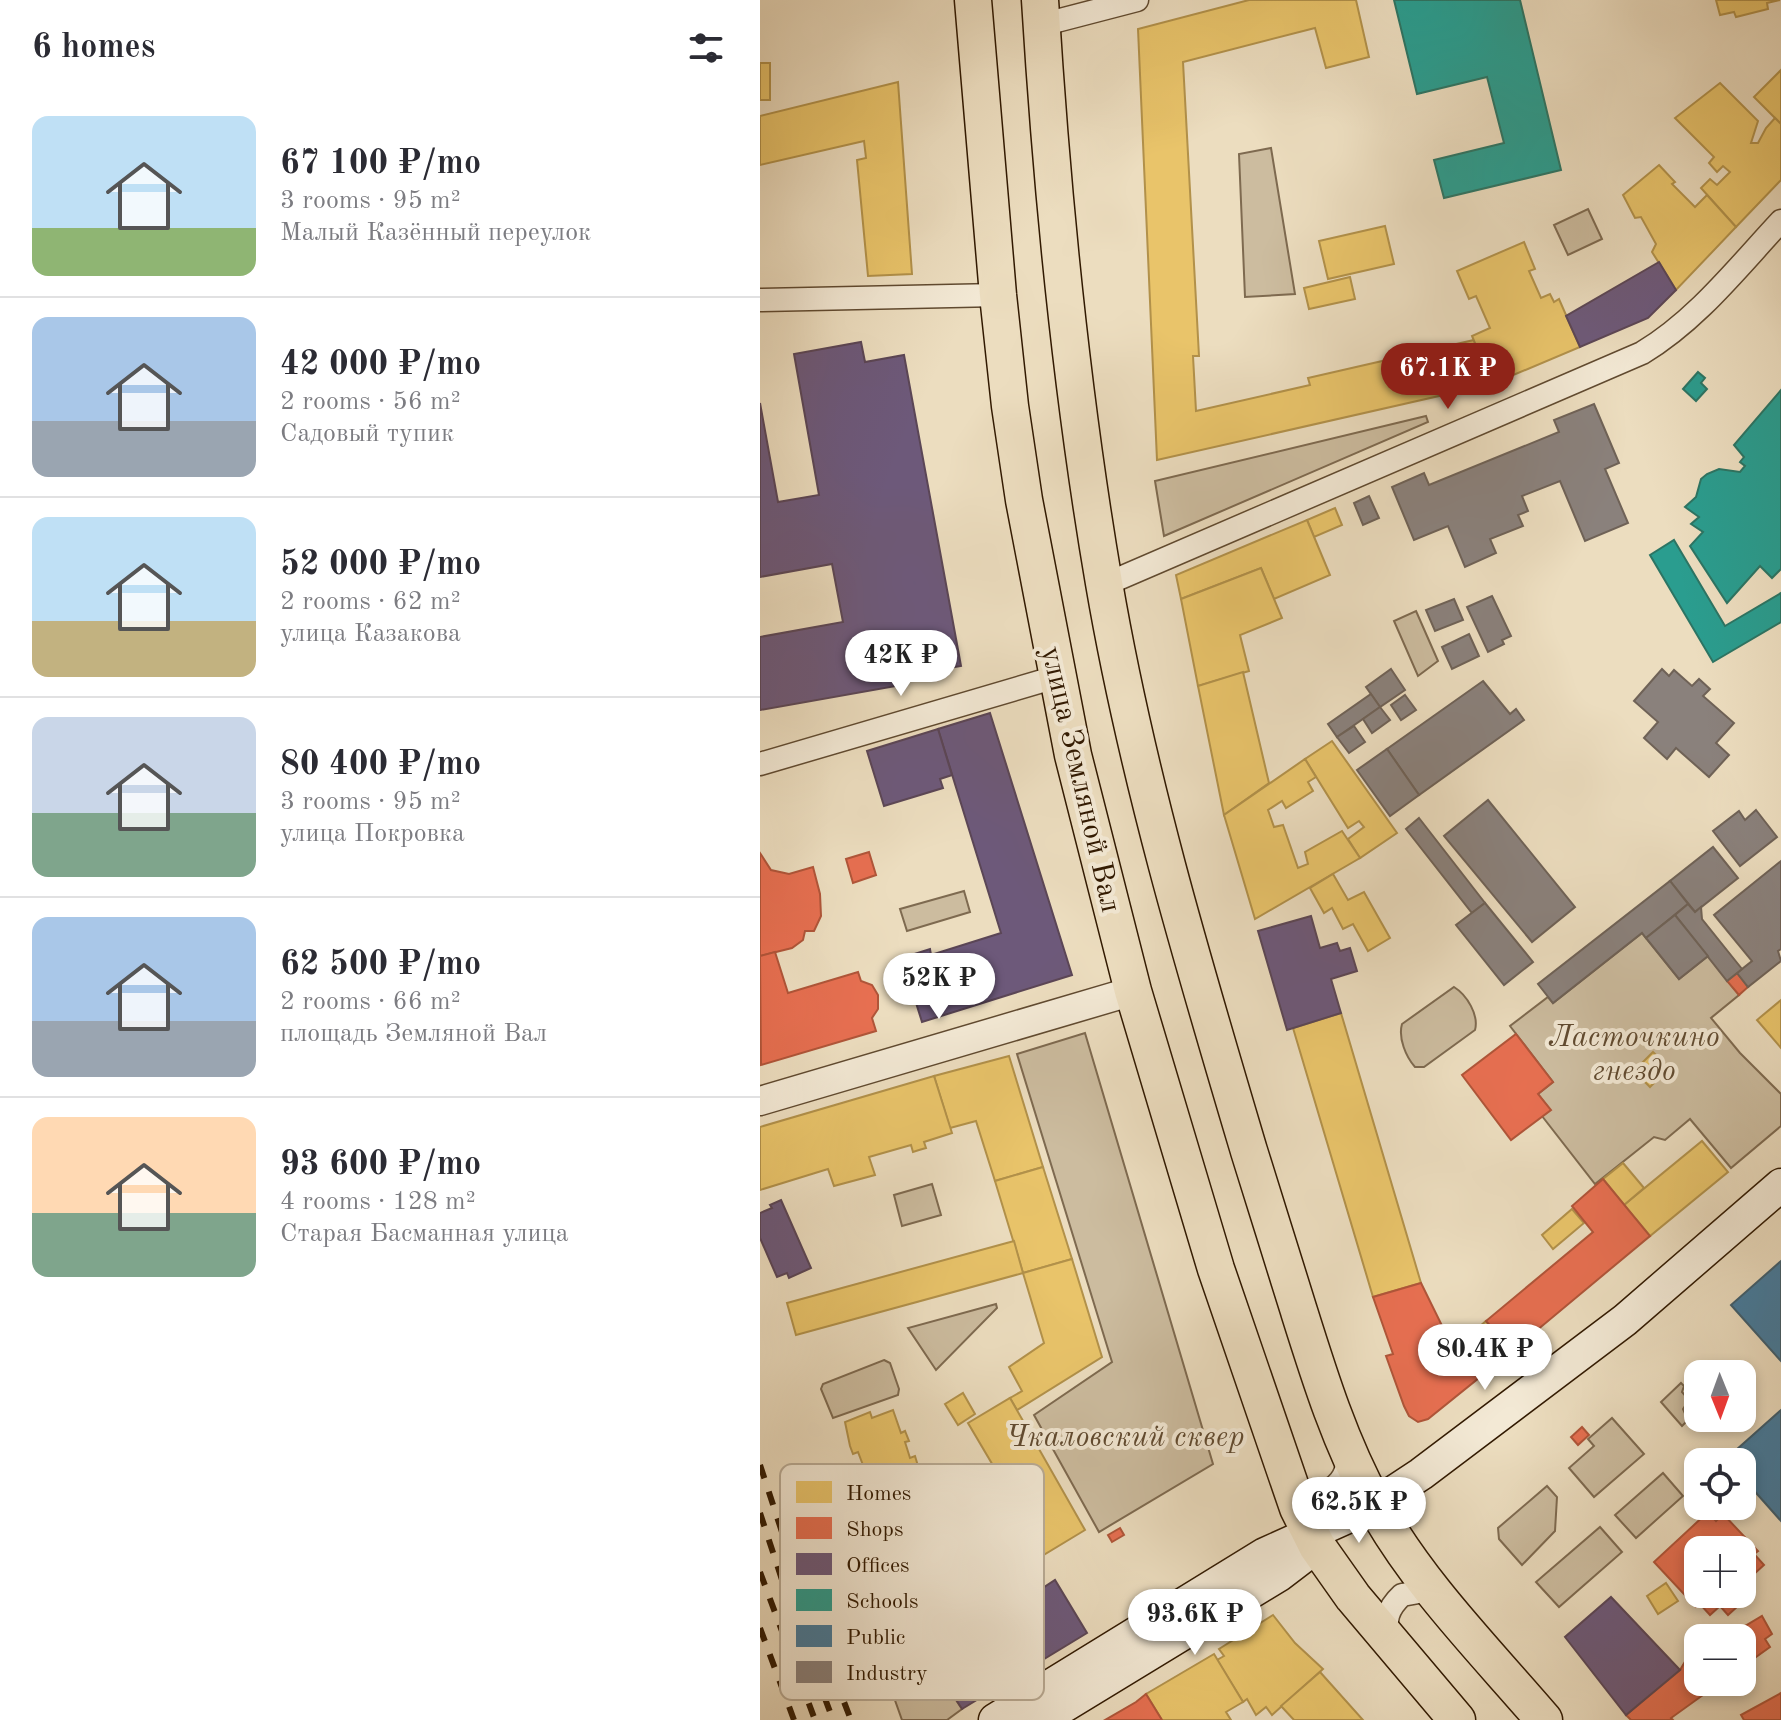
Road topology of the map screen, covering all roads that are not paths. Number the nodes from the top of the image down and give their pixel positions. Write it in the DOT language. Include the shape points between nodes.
graph roads {
  1 [pos="973,0"];
  2 [pos="1137,0"];
  3 [pos="1040,12"];
  4 [pos="1781,221"];
  5 [pos="998,295"];
  6 [pos="760,300"];
  7 [pos="1104,585"];
  8 [pos="1056,677"];
  9 [pos="760,764"];
  10 [pos="1133,991"];
  11 [pos="760,1101"];
  12 [pos="1781,1185"];
  13 [pos="1346,1447"];
  14 [pos="1284,1474"];
  15 [pos="1374,1505"];
  16 [pos="1313,1539"];
  17 [pos="1443,1602"];
  18 [pos="1394,1645"];
  19 [pos="1044,1690"];
  20 [pos="1028,1700"];
  21 [pos="995,1720"];
  22 [pos="1041,1720"];
  23 [pos="1457,1720"];
  24 [pos="1544,1720"];
  1 -- 5 [label="main road, улица Земляной Вал"];
  2 -- 3 [label="street"];
  3 -- 7 [label="main road, улица Земляной Вал" via="1077,409"];
  4 -- 7 [label="street" via="1692,315 1642,353"];
  5 -- 6 [label="street"];
  5 -- 8 [label="main road, улица Земляной Вал" via="1010,406"];
  7 -- 13 [label="main road, улица Земляной Вал" via="1150,802 1187,942 1313,1357"];
  8 -- 9 [label="street"];
  8 -- 10 [label="main road, улица Земляной Вал"];
  10 -- 11 [label="street"];
  10 -- 14 [label="main road, улица Земляной Вал"];
  12 -- 15 [label="main road" via="1625,1320"];
  13 -- 14 [label="street" via="1348,1468 1328,1491 1308,1493"];
  13 -- 15 [label="main road, улица Земляной Вал"];
  14 -- 16 [label="main road, улица Земляной Вал"];
  15 -- 16 [label="main road"];
  15 -- 17 [label="main road, улица Земляной Вал"];
  16 -- 18 [label="main road, улица Земляной Вал"];
  16 -- 19 [label="main road" via="1247,1565"];
  16 -- 22 [label="main road" via="1279,1575"];
  17 -- 18 [label="street" via="1424,1591 1402,1595 1387,1613"];
  17 -- 24 [label="main road, улица Земляной Вал"];
  18 -- 23 [label="main road, улица Земляной Вал"];
  20 -- 21 [label="main road"];
}
